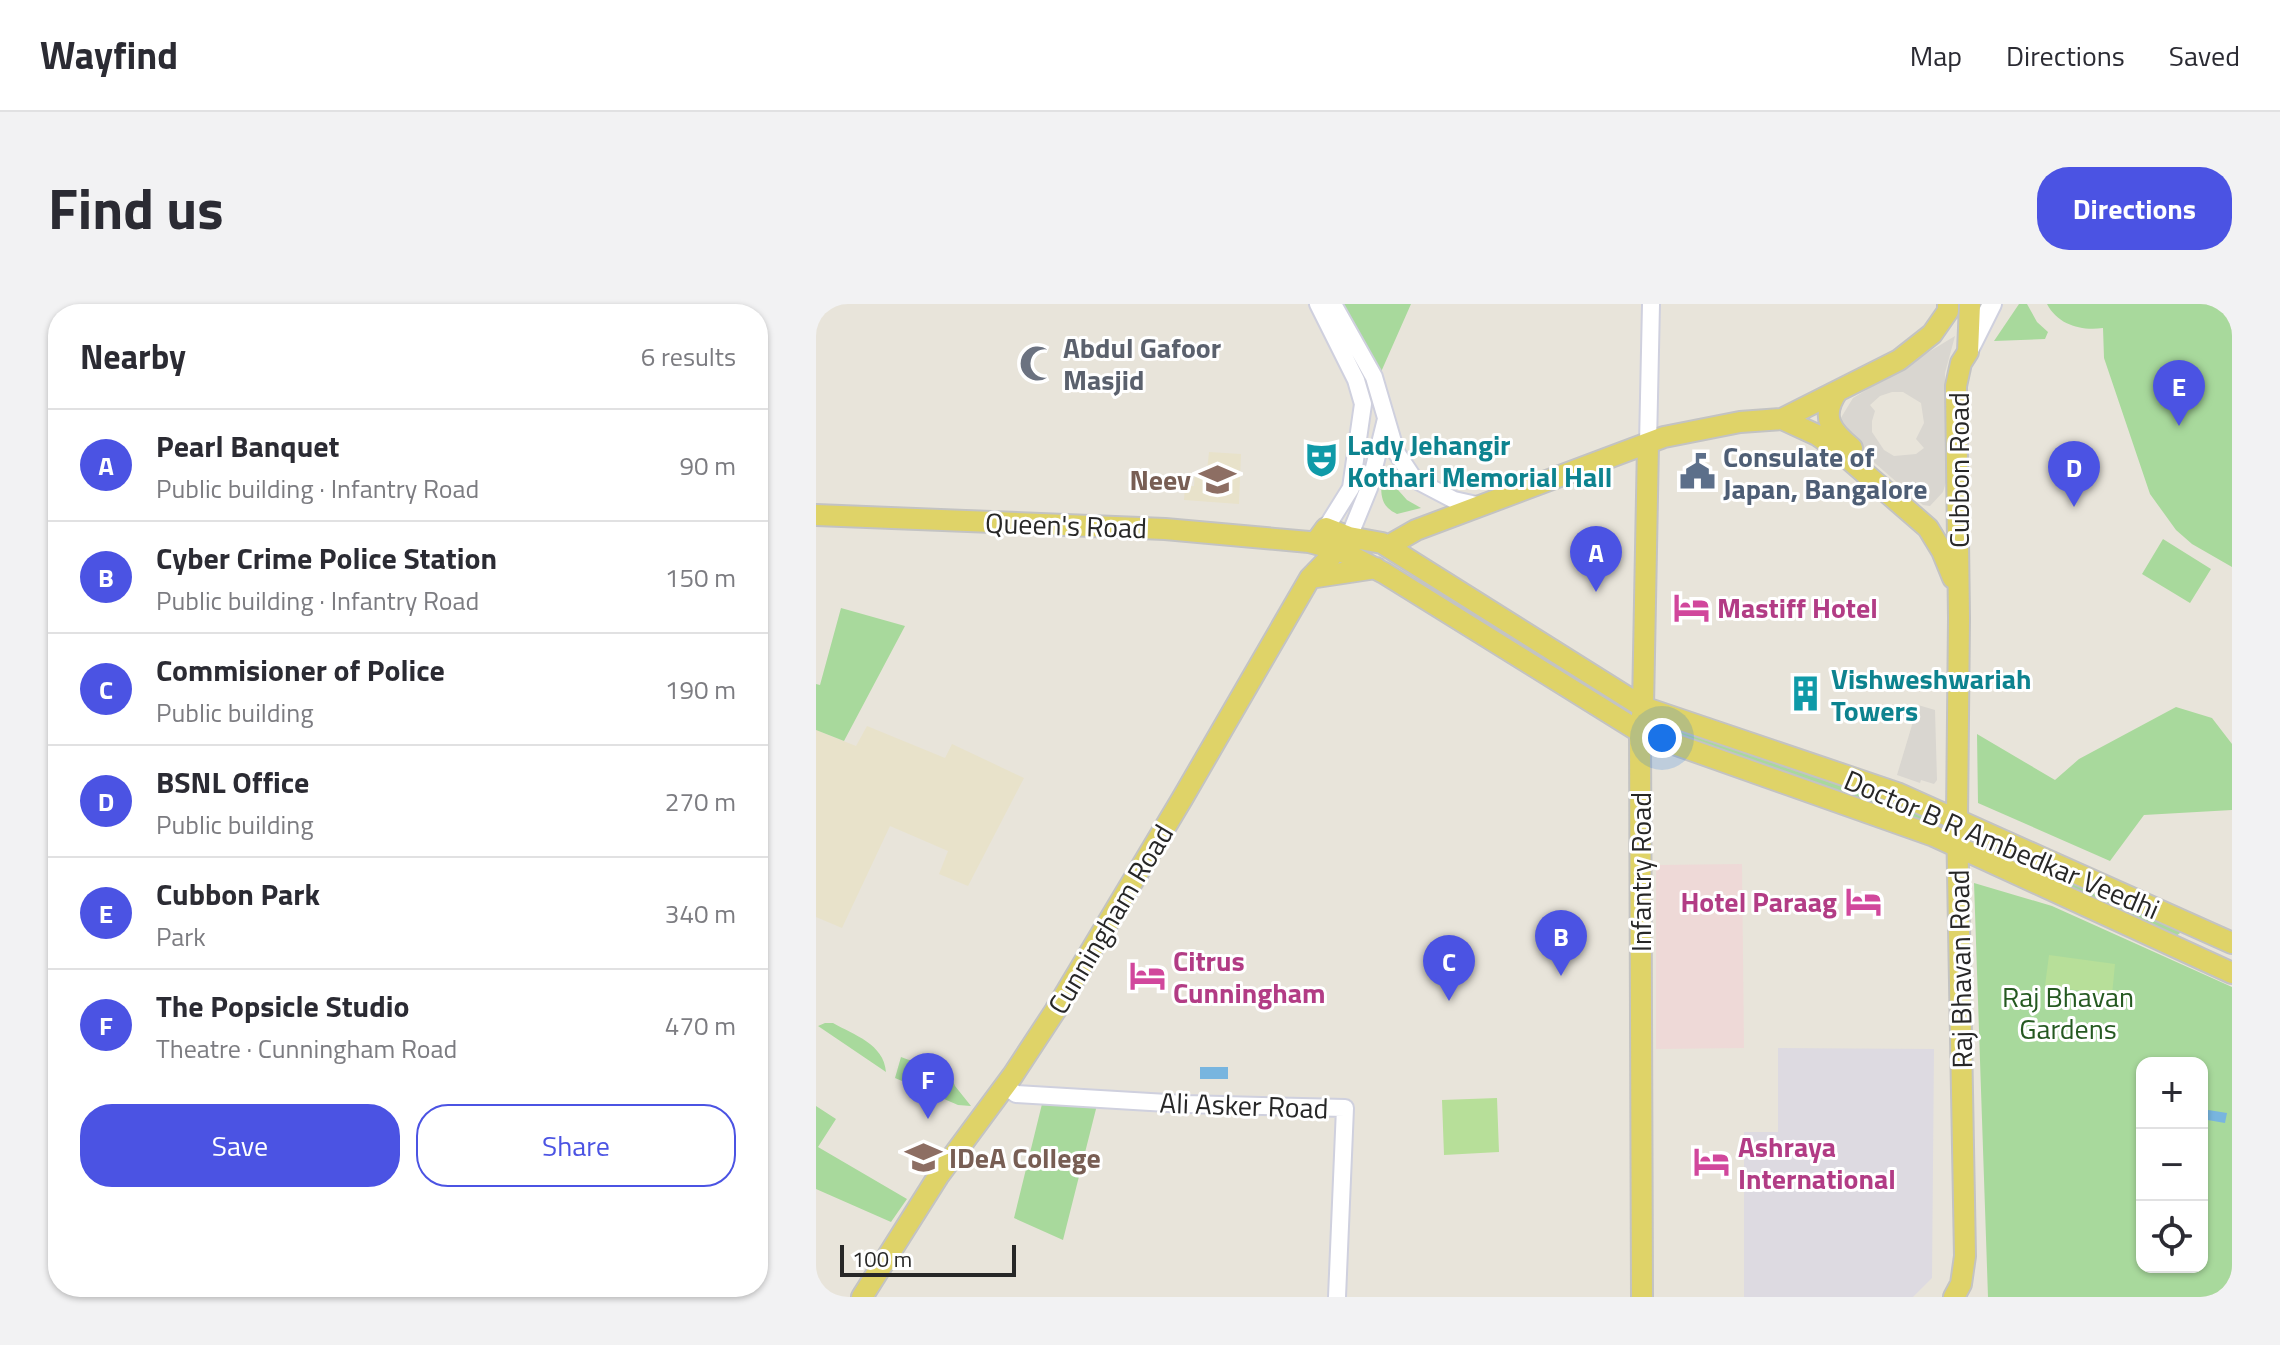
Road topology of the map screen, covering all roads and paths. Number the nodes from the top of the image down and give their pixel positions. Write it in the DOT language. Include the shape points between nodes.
graph roads {
  1 [pos="1318,304"];
  2 [pos="1333,304"];
  3 [pos="1651,304"];
  4 [pos="1970,304"];
  5 [pos="1992,304"];
  6 [pos="1950,306"];
  7 [pos="1968,352"];
  8 [pos="1837,392"];
  9 [pos="1386,418"];
  10 [pos="1782,419"];
  11 [pos="1648,444"];
  12 [pos="1481,506"];
  13 [pos="1956,512"];
  14 [pos="816,515"];
  15 [pos="1317,538"];
  16 [pos="1344,543"];
  17 [pos="1388,546"];
  18 [pos="1376,568"];
  19 [pos="1310,578"];
  20 [pos="1958,590"];
  21 [pos="1643,707"];
  22 [pos="1640,732"];
  23 [pos="1957,818"];
  24 [pos="1957,846"];
  25 [pos="2023,879"];
  26 [pos="1959,890"];
  27 [pos="2190,925"];
  28 [pos="2225,940"];
  29 [pos="2180,949"];
  30 [pos="2208,962"];
  31 [pos="2232,973"];
  32 [pos="1005,1086"];
  33 [pos="862,1297"];
  34 [pos="1337,1297"];
  35 [pos="1642,1297"];
  36 [pos="1954,1297"];
  1 -- 15 [label="street" via="1363,404 1351,488"];
  2 -- 9 [label="street" via="1374,377"];
  3 -- 11 [label="street, Infantry Road"];
  4 -- 7 [label="main road, Cubbon Road"];
  5 -- 7 [label="main road, Cubbon Road"];
  6 -- 8 [label="main road" via="1932,334 1899,360"];
  7 -- 13 [label="main road, Cubbon Road" via="1956,386"];
  8 -- 10 [label="main road"];
  8 -- 13 [label="main road" via="1828,417 1843,441 1926,511"];
  9 -- 12 [label="street" via="1396,452 1414,479 1454,500"];
  9 -- 16 [label="street" via="1369,488"];
  10 -- 11 [label="main road" via="1704,429"];
  10 -- 20 [label="main road" via="1837,449 1928,528"];
  11 -- 12 [label="main road"];
  11 -- 21 [label="main road, Infantry Road"];
  12 -- 17 [label="main road"];
  13 -- 20 [label="main road, Cubbon Road"];
  14 -- 15 [label="main road, Queen's Road"];
  15 -- 16 [label="main road, Doctor B R Ambedkar Veedhi"];
  15 -- 19 [label="main road"];
  16 -- 17 [label="main road, Doctor B R Ambedkar Veedhi"];
  16 -- 18 [label="main road, Doctor B R Ambedkar Veedhi"];
  16 -- 19 [label="main road, Cunningham Road"];
  17 -- 18 [label="main road"];
  17 -- 21 [label="main road, Doctor B R Ambedkar Veedhi"];
  18 -- 19 [label="main road"];
  18 -- 22 [label="main road, Doctor B R Ambedkar Veedhi"];
  19 -- 32 [label="main road, Cunningham Road" via="1098,941"];
  20 -- 23 [label="main road, Raj Bhavan Road"];
  21 -- 22 [label="main road, Infantry Road"];
  21 -- 23 [label="main road, Doctor B R Ambedkar Veedhi"];
  22 -- 24 [label="main road, Doctor B R Ambedkar Veedhi"];
  22 -- 35 [label="main road, Infantry Road"];
  23 -- 24 [label="main road, Raj Bhavan Road"];
  23 -- 27 [label="main road, Doctor B R Ambedkar Veedhi"];
  24 -- 25 [label="main road, Doctor B R Ambedkar Veedhi"];
  24 -- 26 [label="main road, Raj Bhavan Road"];
  25 -- 26 [label="main road" via="2004,881 1977,872"];
  25 -- 29 [label="main road, Doctor B R Ambedkar Veedhi"];
  26 -- 36 [label="main road, Raj Bhavan Road" via="1965,1256"];
  27 -- 28 [label="main road, Doctor B R Ambedkar Veedhi"];
  27 -- 29 [label="main road"];
  28 -- 30 [label="main road"];
  29 -- 30 [label="main road, Doctor B R Ambedkar Veedhi"];
  30 -- 31 [label="main road, Doctor B R Ambedkar Veedhi"];
  32 -- 33 [label="main road, Cunningham Road" via="939,1175"];
  32 -- 34 [label="street, Ali Asker Road" via="1016,1094 1345,1108"];
}
